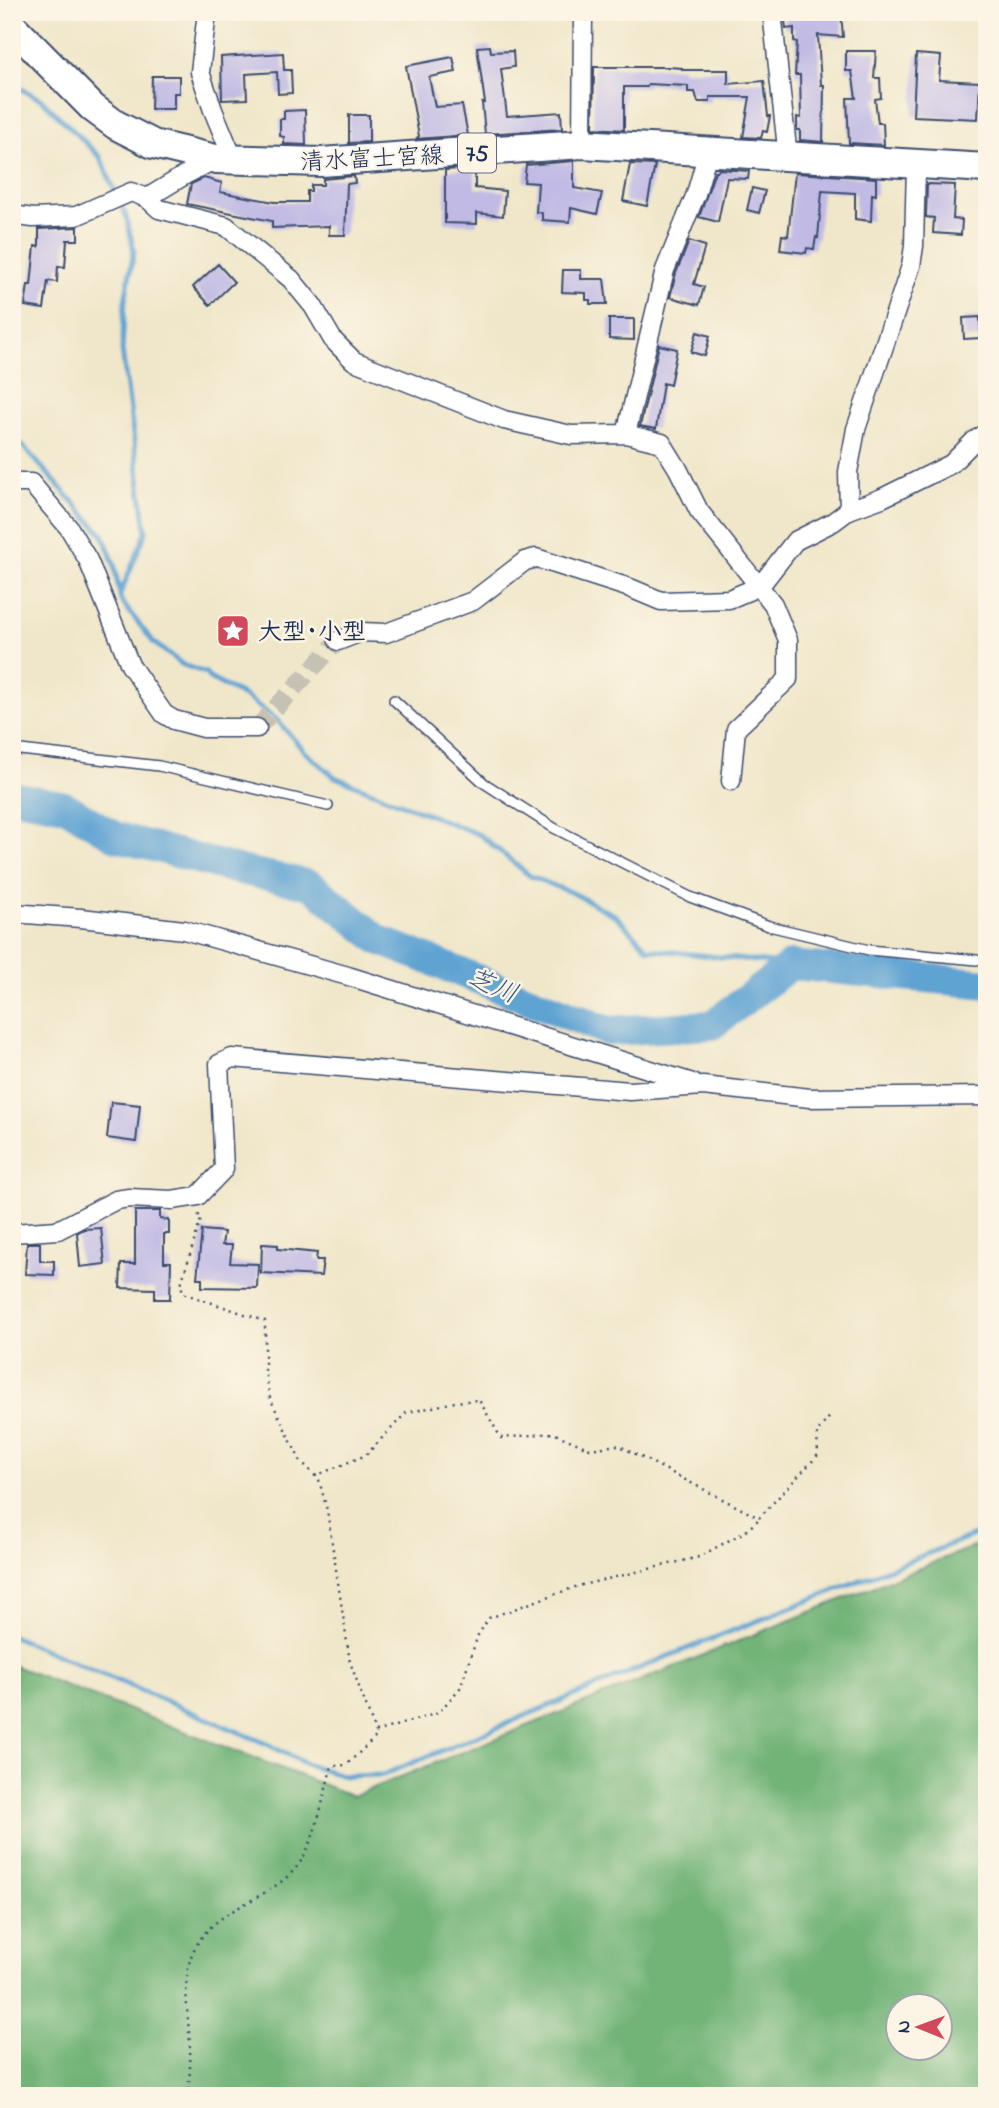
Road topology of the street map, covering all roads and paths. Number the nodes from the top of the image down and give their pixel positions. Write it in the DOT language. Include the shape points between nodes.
graph roads {
  1 [pos="226,12"];
  2 [pos="583,12"];
  3 [pos="772,12"];
  4 [pos="206,15"];
  5 [pos="14,31"];
  6 [pos="582,144"];
  7 [pos="708,152"];
  8 [pos="788,157"];
  9 [pos="225,160"];
  10 [pos="916,165"];
  11 [pos="987,168"];
  12 [pos="139,195"];
  13 [pos="12,215"];
  14 [pos="987,433"];
  15 [pos="626,434"];
  16 [pos="12,483"];
  17 [pos="849,510"];
  18 [pos="760,586"];
  19 [pos="338,641"];
  20 [pos="394,700"];
  21 [pos="257,728"];
  22 [pos="12,749"];
  23 [pos="731,781"];
  24 [pos="328,806"];
  25 [pos="12,913"];
  26 [pos="977,960"];
  27 [pos="703,1086"];
  28 [pos="987,1096"];
  29 [pos="190,1198"];
  30 [pos="12,1233"];
  31 [pos="832,1414"];
  32 [pos="315,1476"];
  33 [pos="759,1518"];
  34 [pos="375,1732"];
  35 [pos="188,2096"];
  1 -- 4 [label="lane"];
  2 -- 6 [label="street"];
  3 -- 8 [label="street"];
  4 -- 9 [label="street" via="200,72"];
  5 -- 9 [label="main road, 清水富士宮線 / 75" via="93,108 117,125 153,144"];
  6 -- 7 [label="main road, 清水富士宮線 / 75"];
  6 -- 9 [label="main road, 清水富士宮線 / 75" via="321,162"];
  7 -- 8 [label="main road, 清水富士宮線 / 75"];
  7 -- 15 [label="street" via="665,270"];
  8 -- 10 [label="main road, 清水富士宮線 / 75"];
  9 -- 12 [label="street"];
  10 -- 11 [label="main road, 清水富士宮線 / 75"];
  10 -- 17 [label="street" via="911,266 856,429 848,472"];
  12 -- 13 [label="street" via="76,216"];
  12 -- 15 [label="street" via="159,209 226,226 291,279 354,361 504,420 570,435"];
  14 -- 17 [label="street" via="950,464"];
  15 -- 18 [label="street" via="662,443 699,511"];
  16 -- 21 [label="street" via="31,483 69,528 88,560 130,665 164,714 204,728"];
  17 -- 18 [label="street" via="795,541"];
  18 -- 19 [label="street" via="729,599 661,601 536,558 525,561 473,601 386,633 362,632"];
  18 -- 23 [label="street" via="788,640 788,679 736,729"];
  20 -- 26 [label="lane" via="484,783 554,828 691,897 769,926 869,950"];
  22 -- 24 [label="lane" via="159,766"];
  25 -- 27 [label="street" via="184,930"];
  27 -- 28 [label="street" via="810,1098"];
  27 -- 29 [label="street" via="631,1091 232,1058 219,1064 224,1169 198,1196"];
  29 -- 30 [label="street" via="116,1200 58,1230"];
  29 -- 32 [label="path" via="201,1219 181,1284 183,1293 265,1321 270,1398 300,1460"];
  31 -- 33 [label="path" via="817,1432 818,1455"];
  32 -- 33 [label="path" via="366,1455 406,1413 479,1401 501,1438 553,1433 590,1449 618,1445"];
  32 -- 34 [label="path" via="327,1510 350,1662"];
  33 -- 34 [label="path" via="746,1531 699,1557 578,1586 489,1618 478,1635 460,1688 438,1713"];
  34 -- 35 [label="path" via="377,1736 346,1765 332,1766 312,1838 295,1870 220,1917 194,1948 186,1984"];
}
